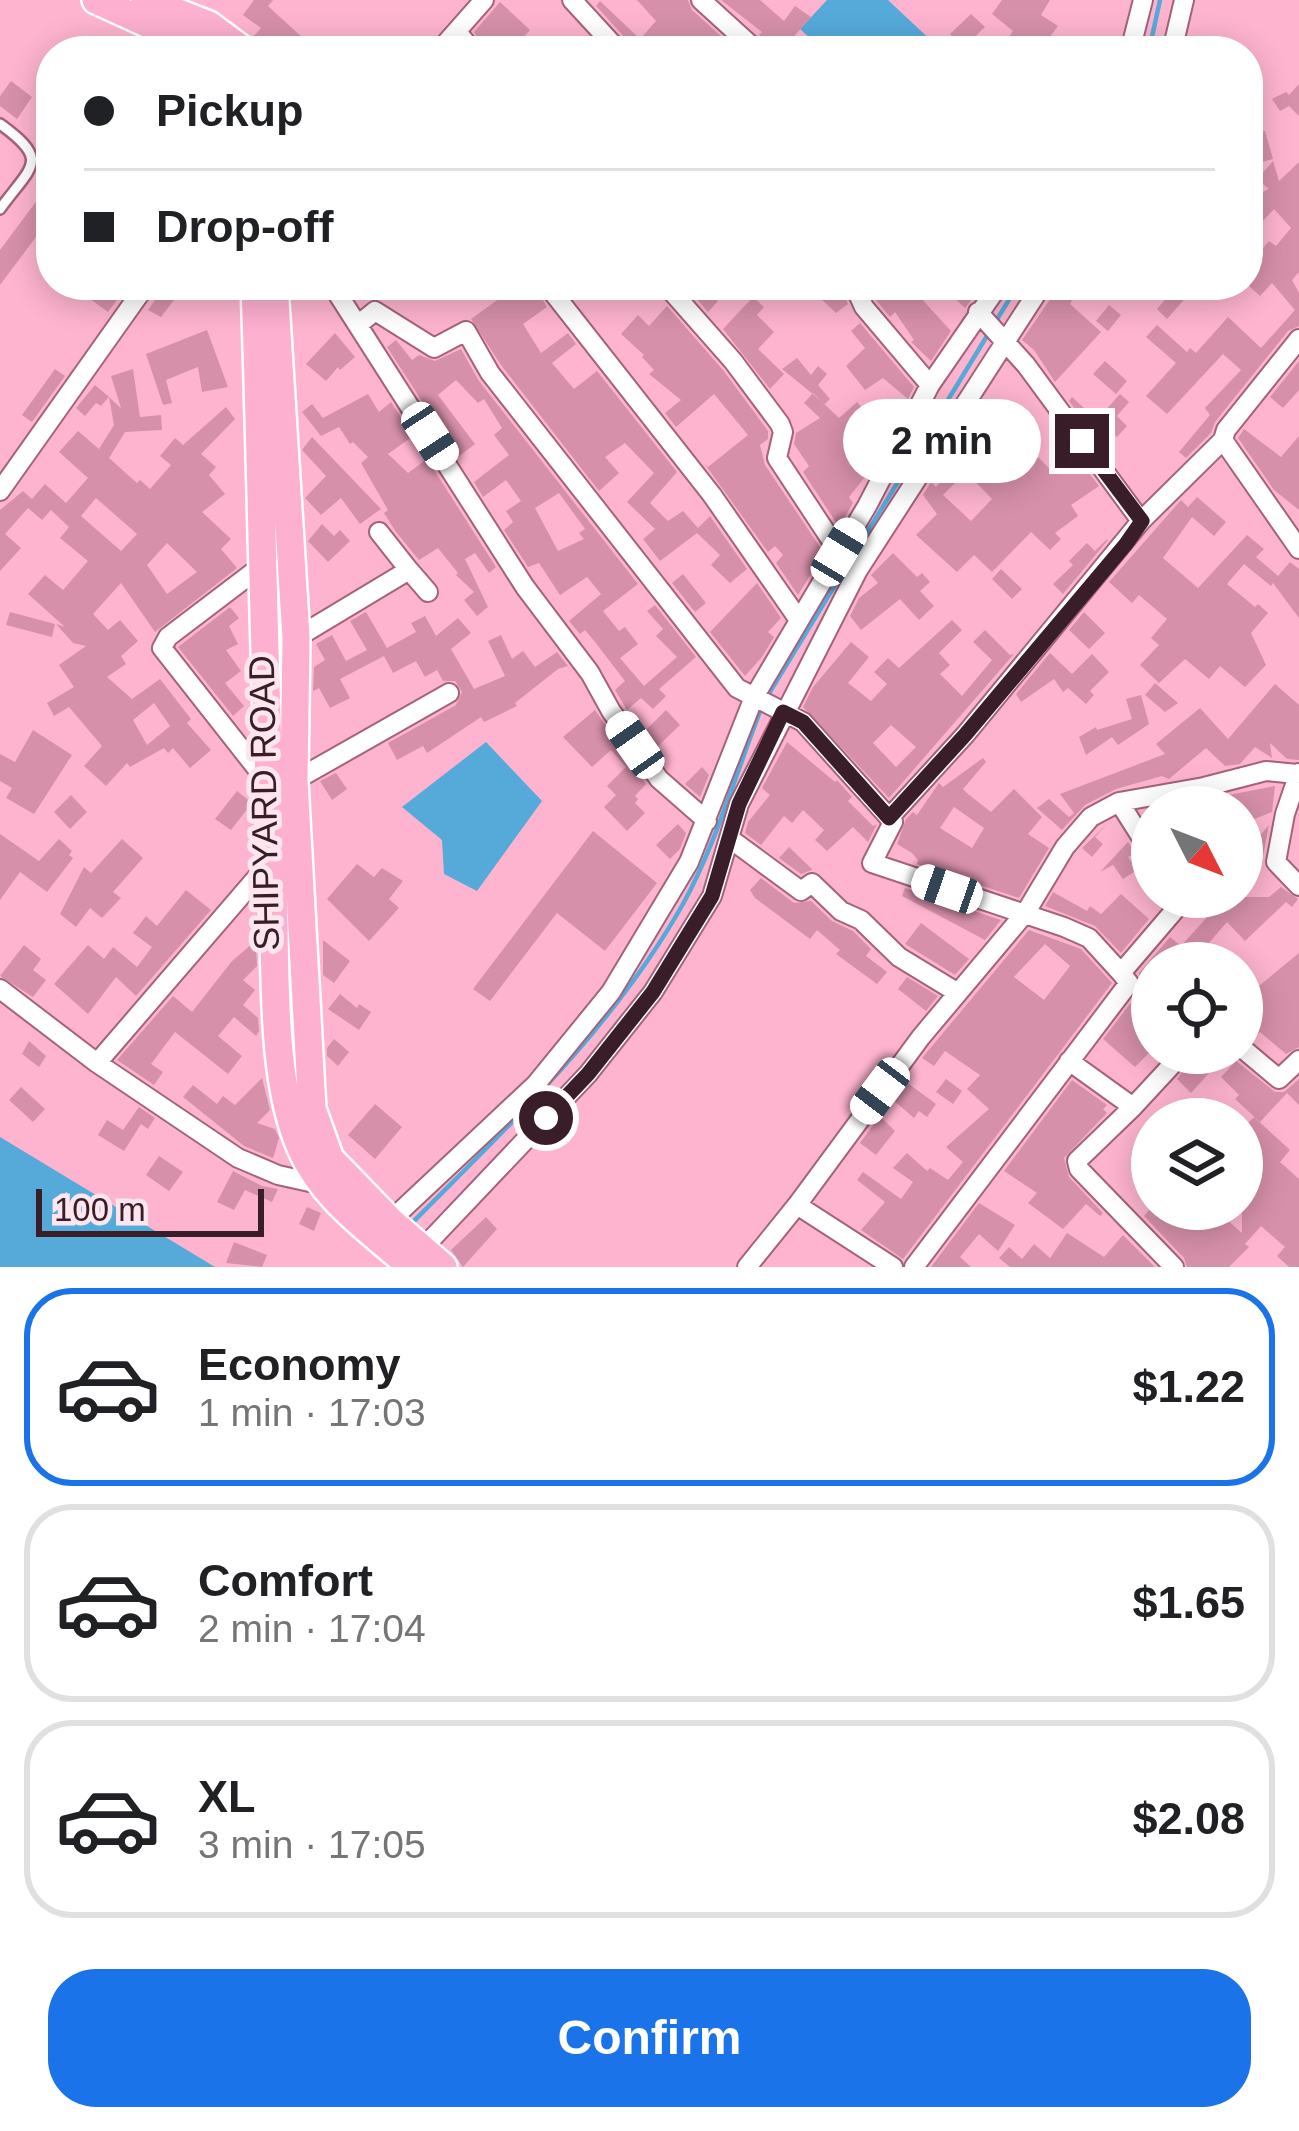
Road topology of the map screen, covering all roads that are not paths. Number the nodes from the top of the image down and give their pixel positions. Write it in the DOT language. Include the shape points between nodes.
graph roads {
  1 [pos="96,0"];
  2 [pos="145,0"];
  3 [pos="484,0"];
  4 [pos="572,0"];
  5 [pos="701,0"];
  6 [pos="1143,0"];
  7 [pos="1184,0"];
  8 [pos="458,32"];
  9 [pos="175,36"];
  10 [pos="224,36"];
  11 [pos="454,36"];
  12 [pos="461,36"];
  13 [pos="605,36"];
  14 [pos="741,36"];
  15 [pos="1134,36"];
  16 [pos="1176,36"];
  17 [pos="0,124"];
  18 [pos="0,208"];
  19 [pos="135,300"];
  20 [pos="255,300"];
  21 [pos="275,300"];
  22 [pos="342,300"];
  23 [pos="559,300"];
  24 [pos="679,300"];
  25 [pos="861,300"];
  26 [pos="994,300"];
  27 [pos="1024,300"];
  28 [pos="359,324"];
  29 [pos="992,326"];
  30 [pos="1299,339"];
  31 [pos="930,385"];
  32 [pos="1222,440"];
  33 [pos="0,490"];
  34 [pos="1142,521"];
  35 [pos="380,532"];
  36 [pos="1299,549"];
  37 [pos="839,552"];
  38 [pos="264,564"];
  39 [pos="410,570"];
  40 [pos="428,592"];
  41 [pos="799,620"];
  42 [pos="296,638"];
  43 [pos="449,693"];
  44 [pos="754,697"];
  45 [pos="783,712"];
  46 [pos="1298,774"];
  47 [pos="281,783"];
  48 [pos="1119,802"];
  49 [pos="889,818"];
  50 [pos="707,821"];
  51 [pos="1131,821"];
  52 [pos="729,838"];
  53 [pos="272,861"];
  54 [pos="1299,886"];
  55 [pos="1026,912"];
  56 [pos="1168,918"];
  57 [pos="1120,973"];
  58 [pos="0,989"];
  59 [pos="958,993"];
  60 [pos="1299,1060"];
  61 [pos="1069,1061"];
  62 [pos="97,1064"];
  63 [pos="1263,1066"];
  64 [pos="1164,1074"];
  65 [pos="1141,1098"];
  66 [pos="1131,1106"];
  67 [pos="1131,1109"];
  68 [pos="323,1185"];
  69 [pos="797,1205"];
  70 [pos="390,1221"];
  71 [pos="1131,1223"];
  72 [pos="1138,1230"];
  73 [pos="426,1261"];
  74 [pos="747,1267"];
  75 [pos="893,1267"];
  76 [pos="914,1267"];
  77 [pos="1174,1267"];
  1 -- 9 [label="main road"];
  2 -- 10 [label="main road"];
  3 -- 8 [label="street"];
  4 -- 13 [label="street"];
  5 -- 14 [label="street"];
  6 -- 15 [label="street"];
  7 -- 16 [label="street"];
  8 -- 11 [label="street"];
  8 -- 12 [label="street"];
  17 -- 18 [label="lane" via="26,143 33,164"];
  19 -- 33 [label="street"];
  20 -- 38 [label="main road"];
  21 -- 42 [label="main road, SHIPYARD ROAD"];
  22 -- 28 [label="street"];
  23 -- 41 [label="street"];
  24 -- 37 [label="street" via="780,424 780,464"];
  25 -- 31 [label="street"];
  26 -- 29 [label="street"];
  27 -- 29 [label="street"];
  28 -- 44 [label="street" via="376,311 434,348 466,331 490,373 737,688"];
  28 -- 50 [label="street" via="611,711 659,779"];
  29 -- 31 [label="street"];
  29 -- 34 [label="street"];
  29 -- 45 [label="street"];
  30 -- 32 [label="street"];
  31 -- 37 [label="street"];
  32 -- 34 [label="street"];
  32 -- 36 [label="street"];
  34 -- 49 [label="street"];
  35 -- 39 [label="street"];
  37 -- 41 [label="street"];
  38 -- 47 [label="main road"];
  38 -- 47 [label="street" via="162,648"];
  39 -- 40 [label="street"];
  39 -- 42 [label="street"];
  41 -- 44 [label="street"];
  42 -- 47 [label="main road, SHIPYARD ROAD"];
  43 -- 47 [label="street"];
  44 -- 45 [label="street"];
  44 -- 50 [label="street"];
  45 -- 49 [label="street" via="803,722"];
  45 -- 52 [label="street"];
  46 -- 48 [label="street" via="1267,771"];
  46 -- 54 [label="street" via="1276,862"];
  47 -- 53 [label="main road"];
  47 -- 70 [label="main road, SHIPYARD ROAD" via="312,1109 329,1159"];
  48 -- 51 [label="street"];
  48 -- 55 [label="street" via="1091,817"];
  49 -- 55 [label="street" via="872,863"];
  50 -- 70 [label="street" via="610,992 536,1084"];
  52 -- 59 [label="street" via="802,891 812,883 899,957"];
  52 -- 73 [label="street" via="712,896 653,992"];
  53 -- 62 [label="street"];
  53 -- 68 [label="main road" via="285,1090 302,1152"];
  55 -- 57 [label="street" via="1089,938"];
  55 -- 59 [label="street"];
  56 -- 57 [label="street"];
  57 -- 61 [label="street" via="1129,983"];
  58 -- 62 [label="street"];
  59 -- 69 [label="street"];
  60 -- 63 [label="street" via="1279,1079"];
  61 -- 66 [label="street"];
  61 -- 76 [label="street"];
  62 -- 68 [label="street" via="238,1158"];
  64 -- 65 [label="street"];
  67 -- 71 [label="street" via="1077,1161"];
  68 -- 73 [label="main road"];
  69 -- 74 [label="street"];
  69 -- 75 [label="street"];
  70 -- 73 [label="main road, SHIPYARD ROAD"];
  72 -- 77 [label="street"];
}
